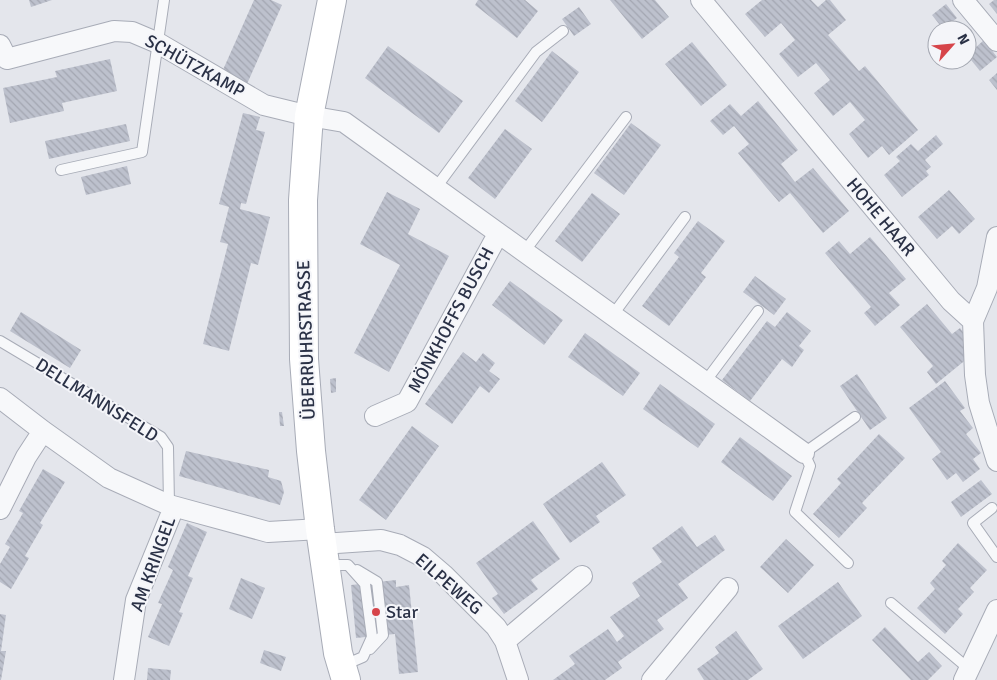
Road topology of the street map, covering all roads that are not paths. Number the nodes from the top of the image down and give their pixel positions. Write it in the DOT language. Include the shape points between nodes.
graph roads {
  1 [pos="164,0"];
  2 [pos="332,0"];
  3 [pos="701,0"];
  4 [pos="963,0"];
  5 [pos="564,31"];
  6 [pos="997,41"];
  7 [pos="158,43"];
  8 [pos="4,52"];
  9 [pos="309,116"];
  10 [pos="626,117"];
  11 [pos="61,170"];
  12 [pos="435,188"];
  13 [pos="685,217"];
  14 [pos="498,234"];
  15 [pos="997,236"];
  16 [pos="524,252"];
  17 [pos="758,311"];
  18 [pos="612,316"];
  19 [pos="973,321"];
  20 [pos="0,341"];
  21 [pos="705,382"];
  22 [pos="0,398"];
  23 [pos="375,416"];
  24 [pos="855,416"];
  25 [pos="43,431"];
  26 [pos="804,453"];
  27 [pos="997,460"];
  28 [pos="171,506"];
  29 [pos="992,508"];
  30 [pos="0,509"];
  31 [pos="329,550"];
  32 [pos="997,558"];
  33 [pos="848,563"];
  34 [pos="582,576"];
  35 [pos="728,588"];
  36 [pos="891,603"];
  37 [pos="997,610"];
  38 [pos="505,641"];
  39 [pos="350,668"];
  40 [pos="966,675"];
  41 [pos="124,680"];
  42 [pos="518,680"];
  43 [pos="652,680"];
  1 -- 7 [label="lane"];
  2 -- 9 [label="main road, ÜBERRUHRSTRASSE"];
  3 -- 19 [label="street, HOHE HAAR" via="951,301"];
  4 -- 6 [label="street"];
  5 -- 12 [label="lane" via="536,52"];
  7 -- 8 [label="street, SCHÜTZKAMP" via="132,32 114,31"];
  7 -- 9 [label="street, SCHÜTZKAMP" via="264,105"];
  7 -- 11 [label="lane" via="142,152"];
  9 -- 12 [label="street, MÖNKHOFFS BUSCH" via="344,122"];
  9 -- 31 [label="main road, ÜBERRUHRSTRASSE" via="303,200 304,359 311,451"];
  10 -- 16 [label="lane, MÖNKHOFFS BUSCH"];
  12 -- 14 [label="street, MÖNKHOFFS BUSCH"];
  13 -- 18 [label="lane"];
  14 -- 16 [label="street, MÖNKHOFFS BUSCH"];
  14 -- 23 [label="street, MÖNKHOFFS BUSCH" via="407,402"];
  15 -- 19 [label="street" via="987,288"];
  16 -- 18 [label="street, MÖNKHOFFS BUSCH"];
  17 -- 21 [label="lane"];
  18 -- 21 [label="street, MÖNKHOFFS BUSCH"];
  19 -- 27 [label="street" via="978,394"];
  20 -- 28 [label="lane, DELLMANNSFELD" via="161,437 168,447"];
  21 -- 26 [label="street, MÖNKHOFFS BUSCH"];
  22 -- 25 [label="street"];
  24 -- 26 [label="lane"];
  25 -- 28 [label="street" via="110,478"];
  25 -- 30 [label="street"];
  26 -- 33 [label="lane" via="810,466 795,512"];
  28 -- 31 [label="street"];
  28 -- 41 [label="street, AM KRINGEL" via="136,600"];
  29 -- 32 [label="lane" via="973,523"];
  31 -- 38 [label="street, EILPEWEG" via="381,540 400,545 423,557 444,575 496,627"];
  31 -- 39 [label="main road, ÜBERRUHRSTRASSE" via="338,653"];
  31 -- 39 [label="lane" via="365,584 372,637"];
  34 -- 38 [label="street"];
  35 -- 43 [label="street"];
  36 -- 40 [label="lane"];
  37 -- 40 [label="street"];
  38 -- 42 [label="street, EILPEWEG"];
}
